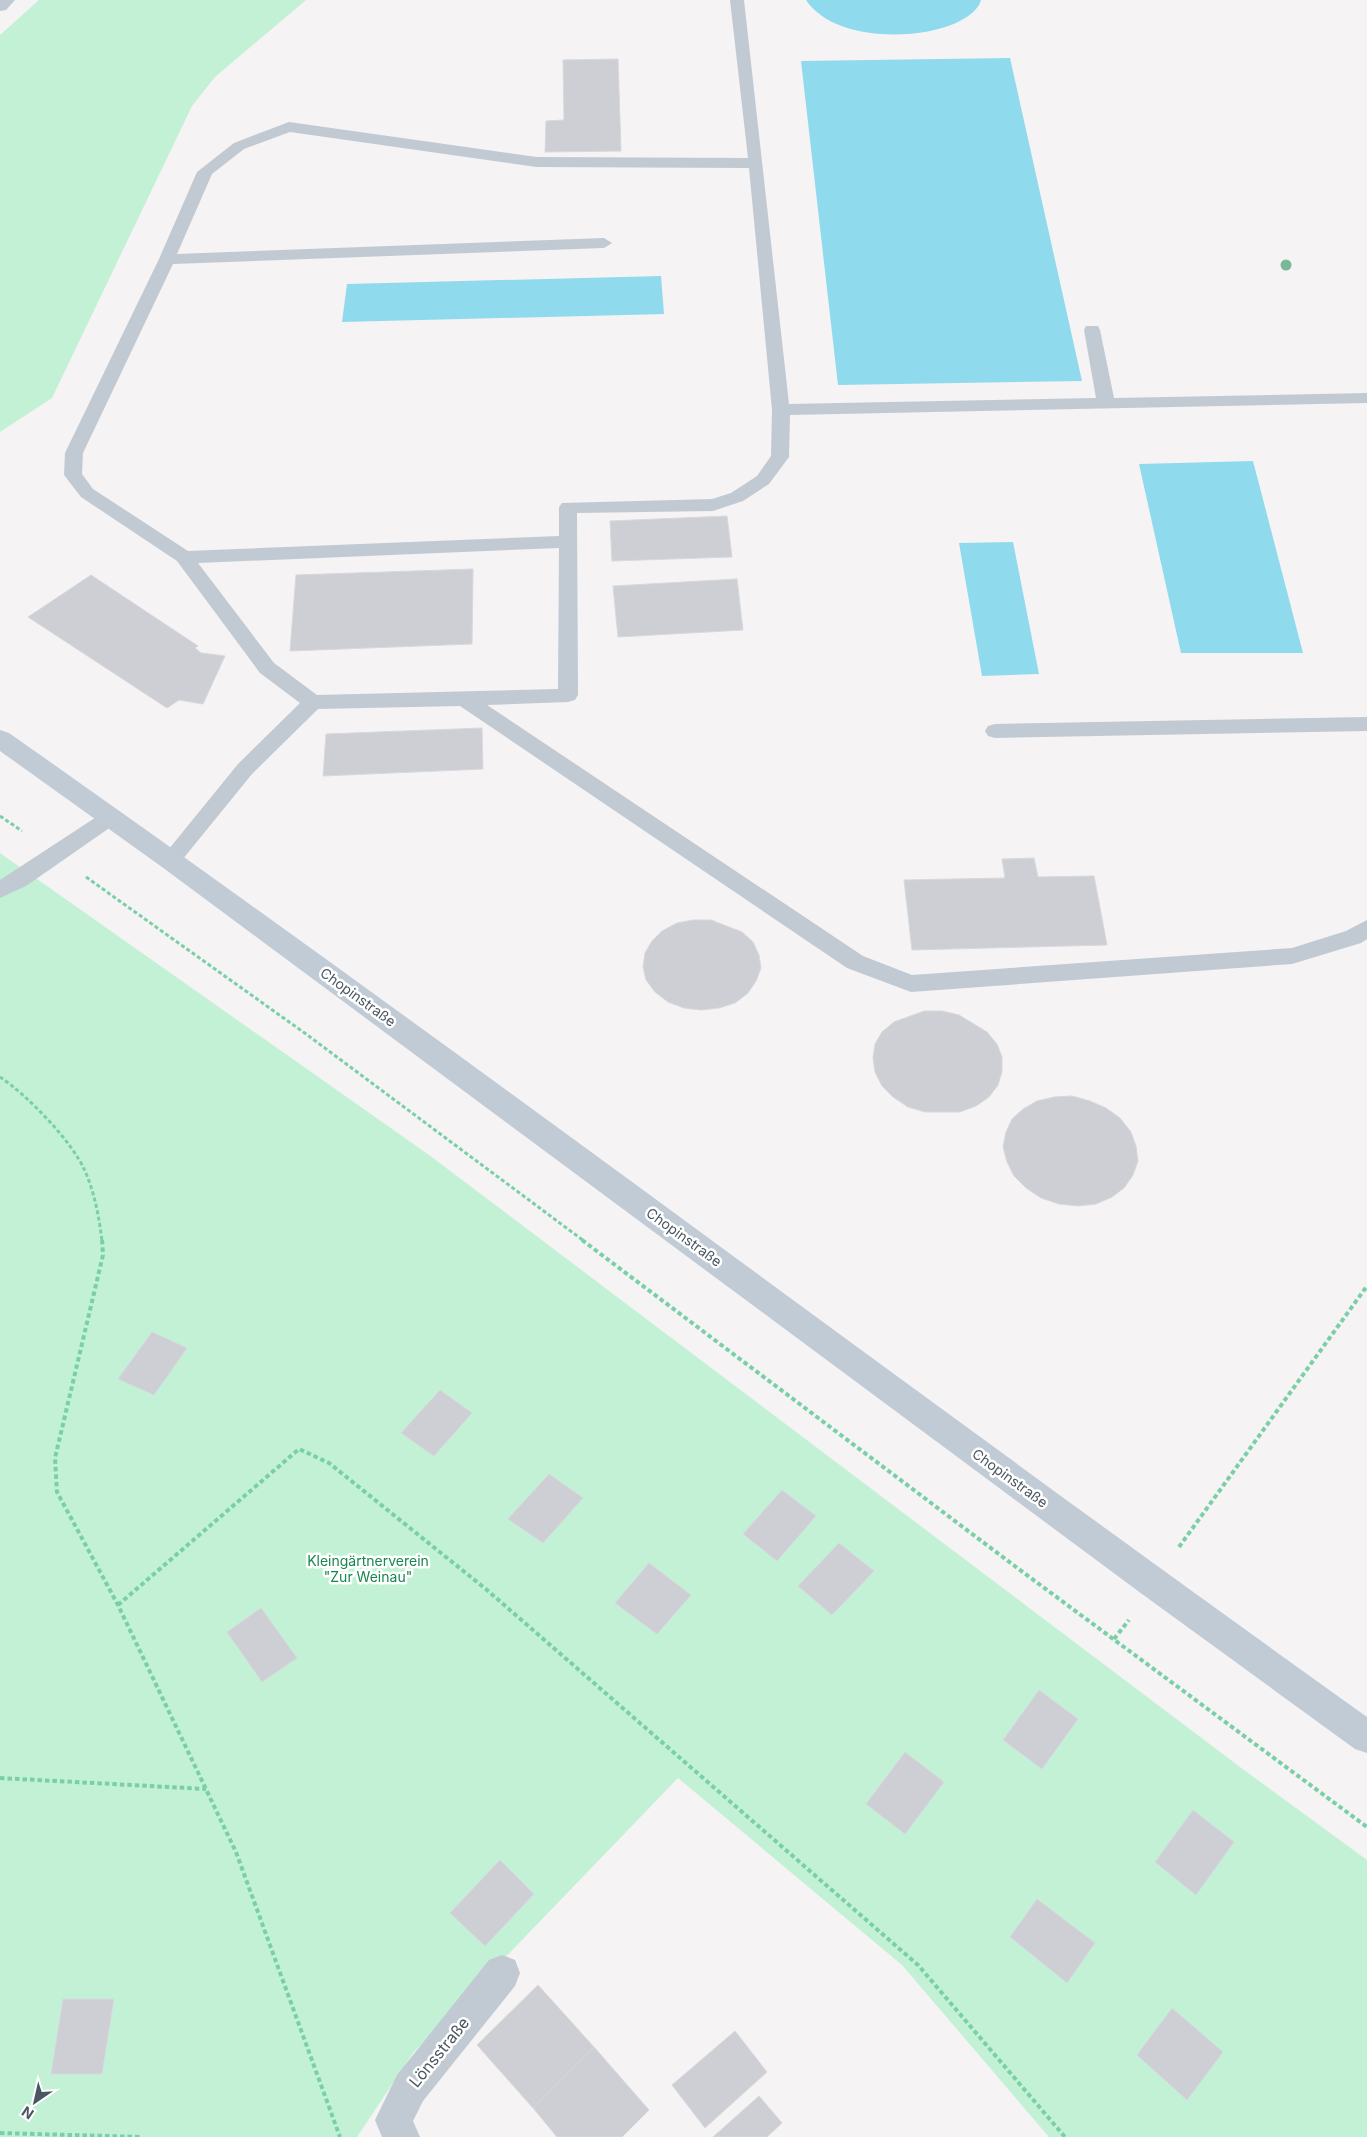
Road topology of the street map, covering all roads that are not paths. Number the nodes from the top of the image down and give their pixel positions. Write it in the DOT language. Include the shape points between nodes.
graph roads {
  1 [pos="6,0"];
  2 [pos="737,0"];
  3 [pos="0,6"];
  4 [pos="756,163"];
  5 [pos="604,243"];
  6 [pos="167,258"];
  7 [pos="1092,330"];
  8 [pos="1367,398"];
  9 [pos="1106,404"];
  10 [pos="781,410"];
  11 [pos="568,542"];
  12 [pos="184,558"];
  13 [pos="464,699"];
  14 [pos="313,702"];
  15 [pos="1367,724"];
  16 [pos="995,732"];
  17 [pos="0,739"];
  18 [pos="111,817"];
  19 [pos="171,860"];
  20 [pos="0,890"];
  21 [pos="1367,928"];
  22 [pos="1367,1737"];
  23 [pos="502,1973"];
  24 [pos="401,2137"];
  1 -- 3 [label="street"];
  2 -- 4 [label="lane"];
  4 -- 6 [label="lane" via="537,162 289,127 239,146 205,172"];
  4 -- 10 [label="lane"];
  5 -- 6 [label="lane"];
  6 -- 12 [label="lane" via="74,453 73,475 87,493"];
  7 -- 9 [label="lane"];
  8 -- 9 [label="lane"];
  9 -- 10 [label="lane"];
  10 -- 11 [label="lane" via="780,456 763,480 737,497 712,505 568,507"];
  11 -- 12 [label="lane"];
  11 -- 13 [label="lane" via="568,695"];
  12 -- 14 [label="lane" via="267,668"];
  13 -- 14 [label="lane"];
  13 -- 21 [label="lane" via="855,962 911,984 1292,956 1353,937"];
  14 -- 19 [label="lane" via="245,768"];
  15 -- 16 [label="lane"];
  17 -- 18 [label="main road, Chopinstraße"];
  18 -- 19 [label="main road, Chopinstraße"];
  18 -- 20 [label="lane"];
  19 -- 22 [label="main road, Chopinstraße"];
  23 -- 24 [label="street, Lönsstraße" via="410,2088 394,2120"];
}
